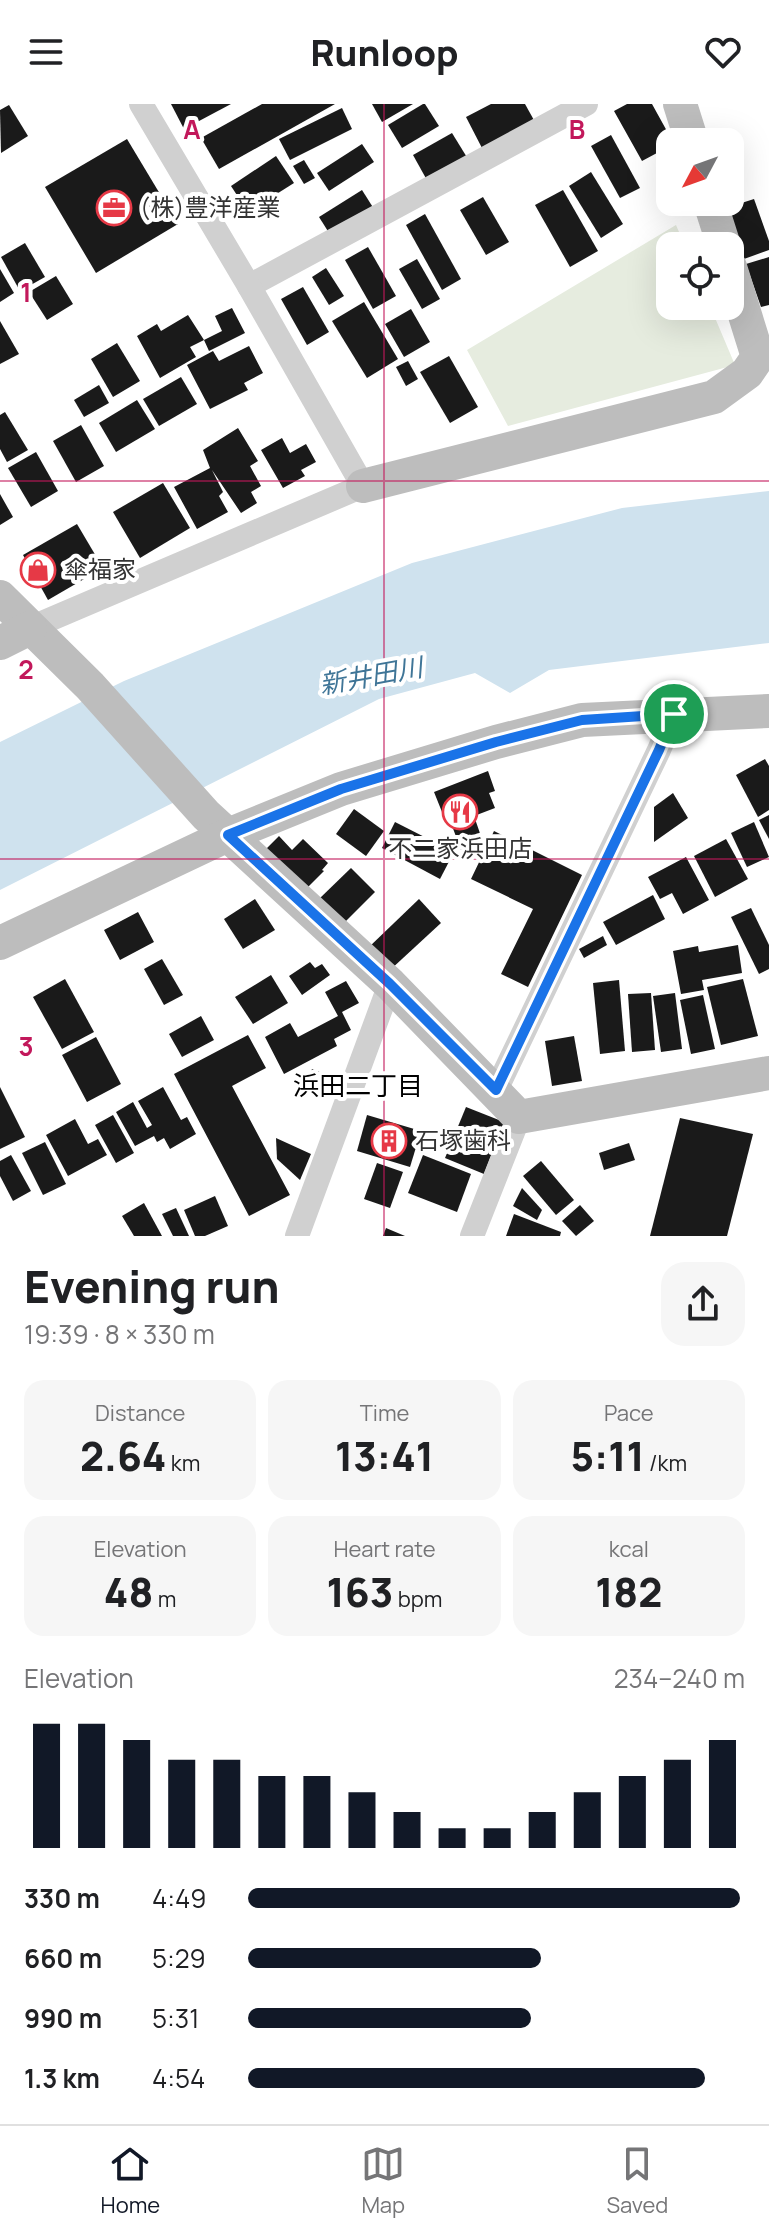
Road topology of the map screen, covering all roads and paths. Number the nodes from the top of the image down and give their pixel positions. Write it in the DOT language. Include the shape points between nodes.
graph roads {
  1 [pos="141,104"];
  2 [pos="586,104"];
  3 [pos="680,104"];
  4 [pos="557,111"];
  5 [pos="688,128"];
  6 [pos="249,286"];
  7 [pos="744,312"];
  8 [pos="363,486"];
  9 [pos="0,597"];
  10 [pos="30,628"];
  11 [pos="0,643"];
  12 [pos="769,711"];
  13 [pos="674,714"];
  14 [pos="217,825"];
  15 [pos="0,943"];
  16 [pos="390,984"];
  17 [pos="769,1073"];
  18 [pos="496,1090"];
  19 [pos="519,1117"];
  20 [pos="297,1236"];
  21 [pos="472,1236"];
  1 -- 6 [label="street"];
  2 -- 4 [label="street"];
  3 -- 5 [label="street"];
  4 -- 6 [label="street"];
  6 -- 8 [label="street"];
  7 -- 8 [label="street" via="758,357 747,373 714,397"];
  8 -- 10 [label="street"];
  9 -- 10 [label="street"];
  10 -- 11 [label="street"];
  10 -- 14 [label="street"];
  12 -- 13 [label="street"];
  13 -- 14 [label="street" via="582,720"];
  13 -- 18 [label="street"];
  14 -- 15 [label="street"];
  14 -- 16 [label="street"];
  16 -- 18 [label="street"];
  16 -- 20 [label="street"];
  17 -- 19 [label="street"];
  18 -- 19 [label="street"];
  19 -- 21 [label="street"];
}
